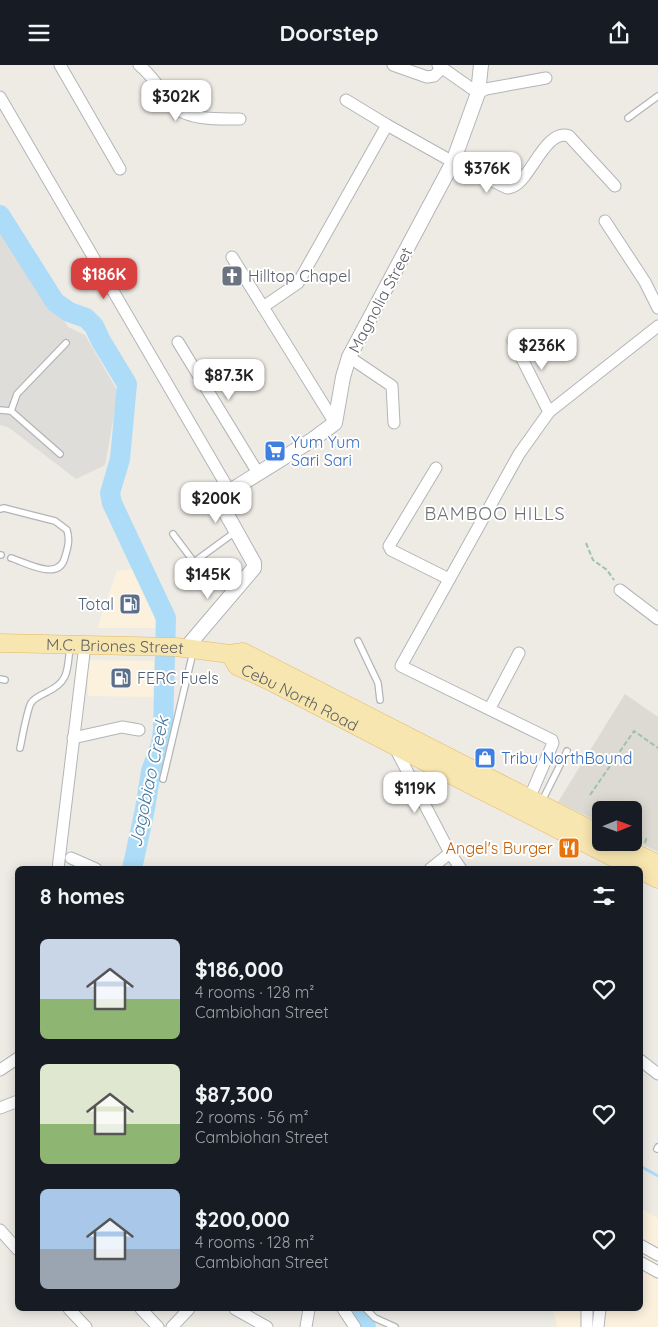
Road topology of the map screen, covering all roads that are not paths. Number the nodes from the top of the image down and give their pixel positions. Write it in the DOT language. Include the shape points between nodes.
graph roads {
  1 [pos="60,65"];
  2 [pos="139,65"];
  3 [pos="393,65"];
  4 [pos="481,65"];
  5 [pos="440,67"];
  6 [pos="546,78"];
  7 [pos="478,93"];
  8 [pos="658,96"];
  9 [pos="0,97"];
  10 [pos="346,100"];
  11 [pos="240,119"];
  12 [pos="628,119"];
  13 [pos="387,125"];
  14 [pos="453,162"];
  15 [pos="120,169"];
  16 [pos="615,187"];
  17 [pos="605,221"];
  18 [pos="232,257"];
  19 [pos="263,307"];
  20 [pos="658,308"];
  21 [pos="658,327"];
  22 [pos="513,341"];
  23 [pos="178,342"];
  24 [pos="66,343"];
  25 [pos="349,357"];
  26 [pos="0,410"];
  27 [pos="11,411"];
  28 [pos="549,412"];
  29 [pos="335,423"];
  30 [pos="394,423"];
  31 [pos="60,454"];
  32 [pos="436,468"];
  33 [pos="258,473"];
  34 [pos="229,491"];
  35 [pos="0,509"];
  36 [pos="237,531"];
  37 [pos="173,534"];
  38 [pos="11,558"];
  39 [pos="449,579"];
  40 [pos="620,590"];
  41 [pos="658,619"];
  42 [pos="358,641"];
  43 [pos="0,643"];
  44 [pos="77,645"];
  45 [pos="179,648"];
  46 [pos="519,653"];
  47 [pos="230,654"];
  48 [pos="380,700"];
  49 [pos="490,708"];
  50 [pos="139,730"];
  51 [pos="74,738"];
  52 [pos="393,745"];
  53 [pos="20,748"];
  54 [pos="567,751"];
  55 [pos="163,779"];
  56 [pos="534,802"];
  57 [pos="592,831"];
  58 [pos="450,853"];
  59 [pos="614,854"];
  60 [pos="71,859"];
  61 [pos="658,864"];
  62 [pos="58,866"];
  63 [pos="88,866"];
  64 [pos="434,866"];
  65 [pos="459,866"];
  66 [pos="632,866"];
  67 [pos="643,872"];
  68 [pos="658,879"];
  69 [pos="15,1060"];
  70 [pos="643,1062"];
  71 [pos="0,1070"];
  72 [pos="658,1074"];
  73 [pos="15,1102"];
  74 [pos="0,1108"];
  75 [pos="0,1230"];
  76 [pos="15,1246"];
  77 [pos="643,1247"];
  78 [pos="658,1255"];
  79 [pos="643,1264"];
  80 [pos="658,1272"];
  81 [pos="72,1311"];
  82 [pos="143,1311"];
  83 [pos="187,1311"];
  84 [pos="239,1311"];
  85 [pos="309,1311"];
  86 [pos="344,1311"];
  87 [pos="368,1311"];
  88 [pos="587,1311"];
  89 [pos="600,1311"];
  90 [pos="86,1327"];
  91 [pos="158,1327"];
  92 [pos="172,1327"];
  93 [pos="267,1327"];
  94 [pos="306,1327"];
  95 [pos="355,1327"];
  96 [pos="395,1327"];
  97 [pos="587,1327"];
  98 [pos="598,1327"];
  1 -- 15 [label="street"];
  2 -- 11 [label="street" via="152,76 173,105 186,113 210,119"];
  3 -- 5 [label="street" via="427,77 434,76"];
  4 -- 7 [label="street, Magnolia Street"];
  5 -- 7 [label="street"];
  6 -- 7 [label="street"];
  7 -- 14 [label="street, Magnolia Street"];
  8 -- 12 [label="lane"];
  9 -- 34 [label="street"];
  10 -- 13 [label="street"];
  13 -- 14 [label="street"];
  13 -- 19 [label="street" via="298,283"];
  14 -- 16 [label="street" via="499,185 514,187 544,149 564,134"];
  14 -- 25 [label="street, Magnolia Street"];
  17 -- 20 [label="street"];
  18 -- 19 [label="street"];
  19 -- 29 [label="street"];
  21 -- 28 [label="street"];
  22 -- 28 [label="street"];
  23 -- 33 [label="street"];
  24 -- 27 [label="lane" via="17,394"];
  25 -- 29 [label="street, Magnolia Street"];
  25 -- 30 [label="street" via="392,386"];
  26 -- 27 [label="lane"];
  27 -- 31 [label="lane"];
  28 -- 39 [label="street" via="519,453"];
  29 -- 33 [label="street"];
  32 -- 39 [label="street" via="389,546 391,550"];
  33 -- 34 [label="street"];
  34 -- 36 [label="street" via="222,496 220,504"];
  35 -- 38 [label="lane" via="55,521 67,529 70,540 64,564 58,569 48,571"];
  36 -- 37 [label="lane" via="194,562"];
  36 -- 45 [label="street" via="254,568"];
  39 -- 49 [label="street" via="401,666"];
  40 -- 41 [label="street"];
  42 -- 48 [label="lane" via="378,683"];
  43 -- 44 [label="main road, M.C. Briones Street"];
  44 -- 45 [label="main road, M.C. Briones Street"];
  44 -- 51 [label="street"];
  44 -- 53 [label="lane" via="64,681 31,703"];
  45 -- 47 [label="main road, M.C. Briones Street"];
  45 -- 55 [label="lane"];
  46 -- 49 [label="street"];
  47 -- 52 [label="main road, Cebu North Road" via="237,666"];
  47 -- 56 [label="main road, Cebu North Road" via="243,652"];
  49 -- 56 [label="street" via="552,740"];
  50 -- 51 [label="street" via="122,727"];
  51 -- 62 [label="street"];
  52 -- 58 [label="street"];
  52 -- 59 [label="main road, Cebu North Road"];
  54 -- 56 [label="lane"];
  56 -- 57 [label="main road, Cebu North Road"];
  58 -- 64 [label="street"];
  58 -- 65 [label="street"];
  59 -- 61 [label="main road, Cebu North Road"];
  59 -- 66 [label="main road, Cebu North Road"];
  60 -- 63 [label="street"];
  67 -- 68 [label="main road"];
  69 -- 71 [label="street"];
  70 -- 72 [label="street"];
  73 -- 74 [label="street"];
  75 -- 76 [label="street"];
  77 -- 78 [label="street"];
  79 -- 80 [label="street"];
  81 -- 90 [label="street"];
  82 -- 91 [label="street"];
  83 -- 92 [label="street"];
  84 -- 93 [label="street"];
  85 -- 94 [label="street"];
  86 -- 95 [label="street"];
  87 -- 96 [label="lane"];
  88 -- 97 [label="street"];
  89 -- 98 [label="street"];
}
